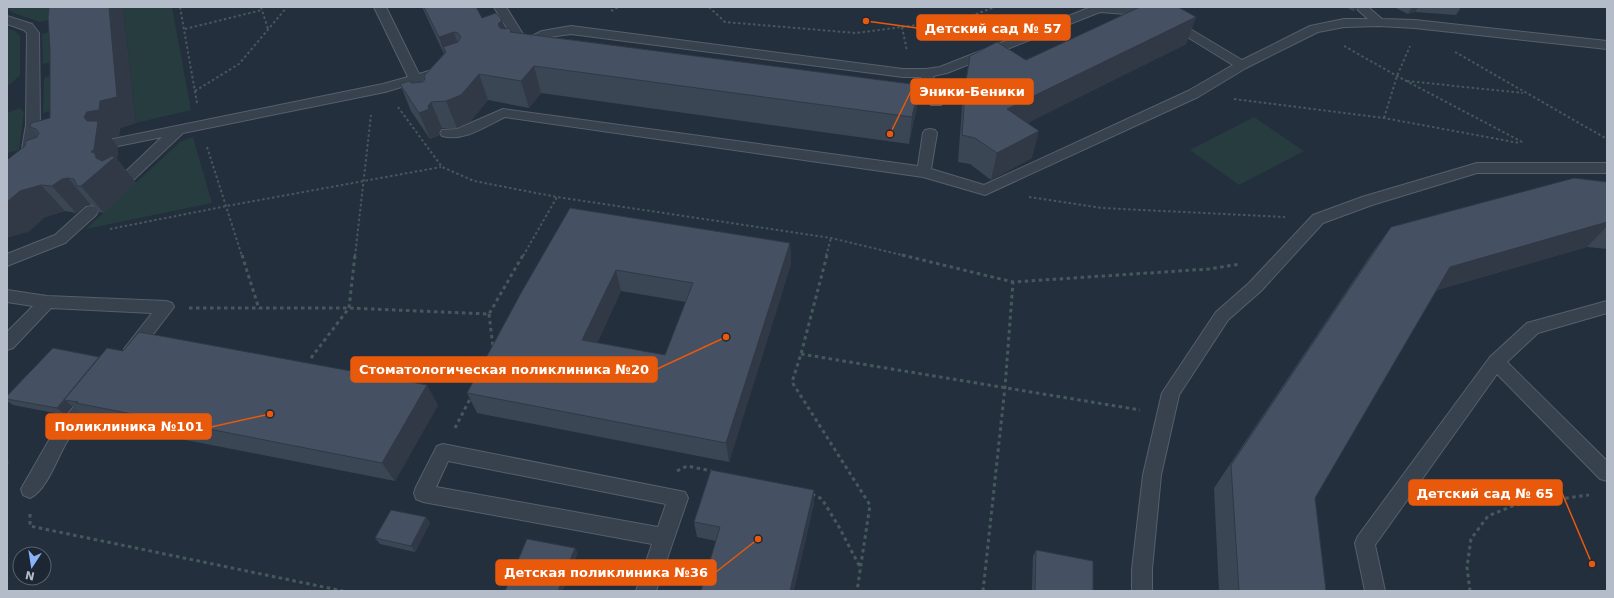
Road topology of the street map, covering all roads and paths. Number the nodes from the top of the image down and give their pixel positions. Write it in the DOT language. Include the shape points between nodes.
graph roads {
  1 [pos="180,7"];
  2 [pos="287,7"];
  3 [pos="380,7"];
  4 [pos="500,7"];
  5 [pos="709,7"];
  6 [pos="995,7"];
  7 [pos="262,8"];
  8 [pos="1362,8"];
  9 [pos="1430,13"];
  10 [pos="7,20"];
  11 [pos="1379,22"];
  12 [pos="1415,24"];
  13 [pos="1436,26"];
  14 [pos="185,29"];
  15 [pos="268,30"];
  16 [pos="1314,30"];
  17 [pos="1607,45"];
  18 [pos="1453,51"];
  19 [pos="1242,66"];
  20 [pos="456,67"];
  21 [pos="926,73"];
  22 [pos="1397,76"];
  23 [pos="415,79"];
  24 [pos="1405,80"];
  25 [pos="379,89"];
  26 [pos="196,90"];
  27 [pos="1526,93"];
  28 [pos="1193,94"];
  29 [pos="424,98"];
  30 [pos="936,102"];
  31 [pos="1384,118"];
  32 [pos="200,125"];
  33 [pos="179,130"];
  34 [pos="447,133"];
  35 [pos="930,133"];
  36 [pos="1607,139"];
  37 [pos="113,143"];
  38 [pos="36,163"];
  39 [pos="442,167"];
  40 [pos="14,168"];
  41 [pos="1607,168"];
  42 [pos="924,172"];
  43 [pos="7,181"];
  44 [pos="124,181"];
  45 [pos="364,182"];
  46 [pos="985,190"];
  47 [pos="557,197"];
  48 [pos="225,206"];
  49 [pos="91,211"];
  50 [pos="1318,219"];
  51 [pos="107,229"];
  52 [pos="831,238"];
  53 [pos="1282,257"];
  54 [pos="7,260"];
  55 [pos="1013,282"];
  56 [pos="7,296"];
  57 [pos="46,302"];
  58 [pos="166,307"];
  59 [pos="1607,307"];
  60 [pos="349,308"];
  61 [pos="259,309"];
  62 [pos="489,314"];
  63 [pos="7,343"];
  64 [pos="494,351"];
  65 [pos="801,354"];
  66 [pos="311,358"];
  67 [pos="122,361"];
  68 [pos="1496,362"];
  69 [pos="102,385"];
  70 [pos="1006,387"];
  71 [pos="474,392"];
  72 [pos="1166,414"];
  73 [pos="443,452"];
  74 [pos="717,472"];
  75 [pos="1607,473"];
  76 [pos="30,488"];
  77 [pos="638,490"];
  78 [pos="805,490"];
  79 [pos="1592,494"];
  80 [pos="664,537"];
  81 [pos="861,569"];
  82 [pos="343,591"];
  83 [pos="646,591"];
  84 [pos="857,591"];
  85 [pos="983,591"];
  86 [pos="1142,591"];
  87 [pos="1375,591"];
  88 [pos="1470,591"];
  1 -- 14 [label="path"];
  2 -- 15 [label="path"];
  3 -- 23 [label="lane"];
  4 -- 21 [label="lane" via="518,48 546,34 571,30 903,73"];
  5 -- 6 [label="path" via="725,22 856,33 964,19"];
  7 -- 14 [label="path"];
  7 -- 15 [label="path"];
  8 -- 11 [label="lane"];
  9 -- 13 [label="lane"];
  10 -- 40 [label="lane" via="28,27 33,33 33,125 29,150"];
  11 -- 12 [label="lane"];
  11 -- 16 [label="lane" via="1344,23"];
  12 -- 13 [label="lane"];
  12 -- 22 [label="path" via="1418,32 1405,54"];
  13 -- 17 [label="lane"];
  14 -- 26 [label="path"];
  15 -- 26 [label="path" via="239,64"];
  16 -- 19 [label="lane"];
  16 -- 22 [label="path"];
  18 -- 27 [label="path"];
  19 -- 21 [label="lane" via="1156,13 1099,8 943,70"];
  19 -- 28 [label="lane"];
  20 -- 23 [label="lane"];
  21 -- 30 [label="lane"];
  22 -- 24 [label="path"];
  22 -- 31 [label="path"];
  23 -- 25 [label="lane"];
  23 -- 29 [label="lane"];
  24 -- 27 [label="path"];
  24 -- 31 [label="path" via="1526,144"];
  25 -- 32 [label="lane"];
  25 -- 39 [label="path"];
  25 -- 45 [label="path"];
  26 -- 32 [label="path"];
  27 -- 36 [label="path"];
  28 -- 31 [label="path"];
  28 -- 46 [label="lane"];
  32 -- 33 [label="lane"];
  32 -- 48 [label="path"];
  33 -- 37 [label="lane"];
  33 -- 44 [label="lane"];
  34 -- 42 [label="lane" via="459,133 503,113"];
  35 -- 42 [label="lane"];
  38 -- 40 [label="lane"];
  39 -- 45 [label="path"];
  39 -- 47 [label="path" via="474,181"];
  40 -- 43 [label="lane"];
  41 -- 50 [label="lane" via="1477,168 1367,201"];
  42 -- 46 [label="lane"];
  45 -- 48 [label="path"];
  45 -- 60 [label="path"];
  46 -- 50 [label="path" via="1102,208"];
  47 -- 52 [label="path"];
  47 -- 62 [label="path"];
  48 -- 51 [label="path"];
  48 -- 61 [label="path"];
  49 -- 54 [label="lane" via="60,239"];
  50 -- 53 [label="lane"];
  52 -- 55 [label="path"];
  52 -- 65 [label="path"];
  53 -- 55 [label="path" via="1209,268"];
  53 -- 72 [label="lane" via="1255,287 1222,316 1171,393"];
  55 -- 70 [label="path"];
  56 -- 57 [label="lane"];
  57 -- 58 [label="lane"];
  57 -- 63 [label="lane"];
  58 -- 61 [label="path"];
  58 -- 67 [label="lane"];
  59 -- 68 [label="lane" via="1533,328"];
  60 -- 61 [label="path"];
  60 -- 62 [label="path"];
  60 -- 66 [label="path"];
  62 -- 64 [label="path"];
  65 -- 70 [label="path"];
  65 -- 81 [label="path" via="792,382 870,505"];
  68 -- 75 [label="lane"];
  68 -- 87 [label="lane" via="1365,543"];
  69 -- 76 [label="lane" via="62,434 46,466"];
  70 -- 72 [label="path"];
  70 -- 85 [label="path"];
  71 -- 73 [label="path"];
  72 -- 86 [label="lane" via="1152,475"];
  73 -- 77 [label="lane"];
  73 -- 80 [label="lane" via="423,492"];
  74 -- 77 [label="path" via="687,466"];
  76 -- 82 [label="path" via="30,526"];
  77 -- 80 [label="lane" via="678,498"];
  78 -- 81 [label="path" via="822,499"];
  79 -- 88 [label="path" via="1514,505 1488,516 1471,539 1467,567"];
  80 -- 83 [label="lane"];
  81 -- 84 [label="path"];
}
